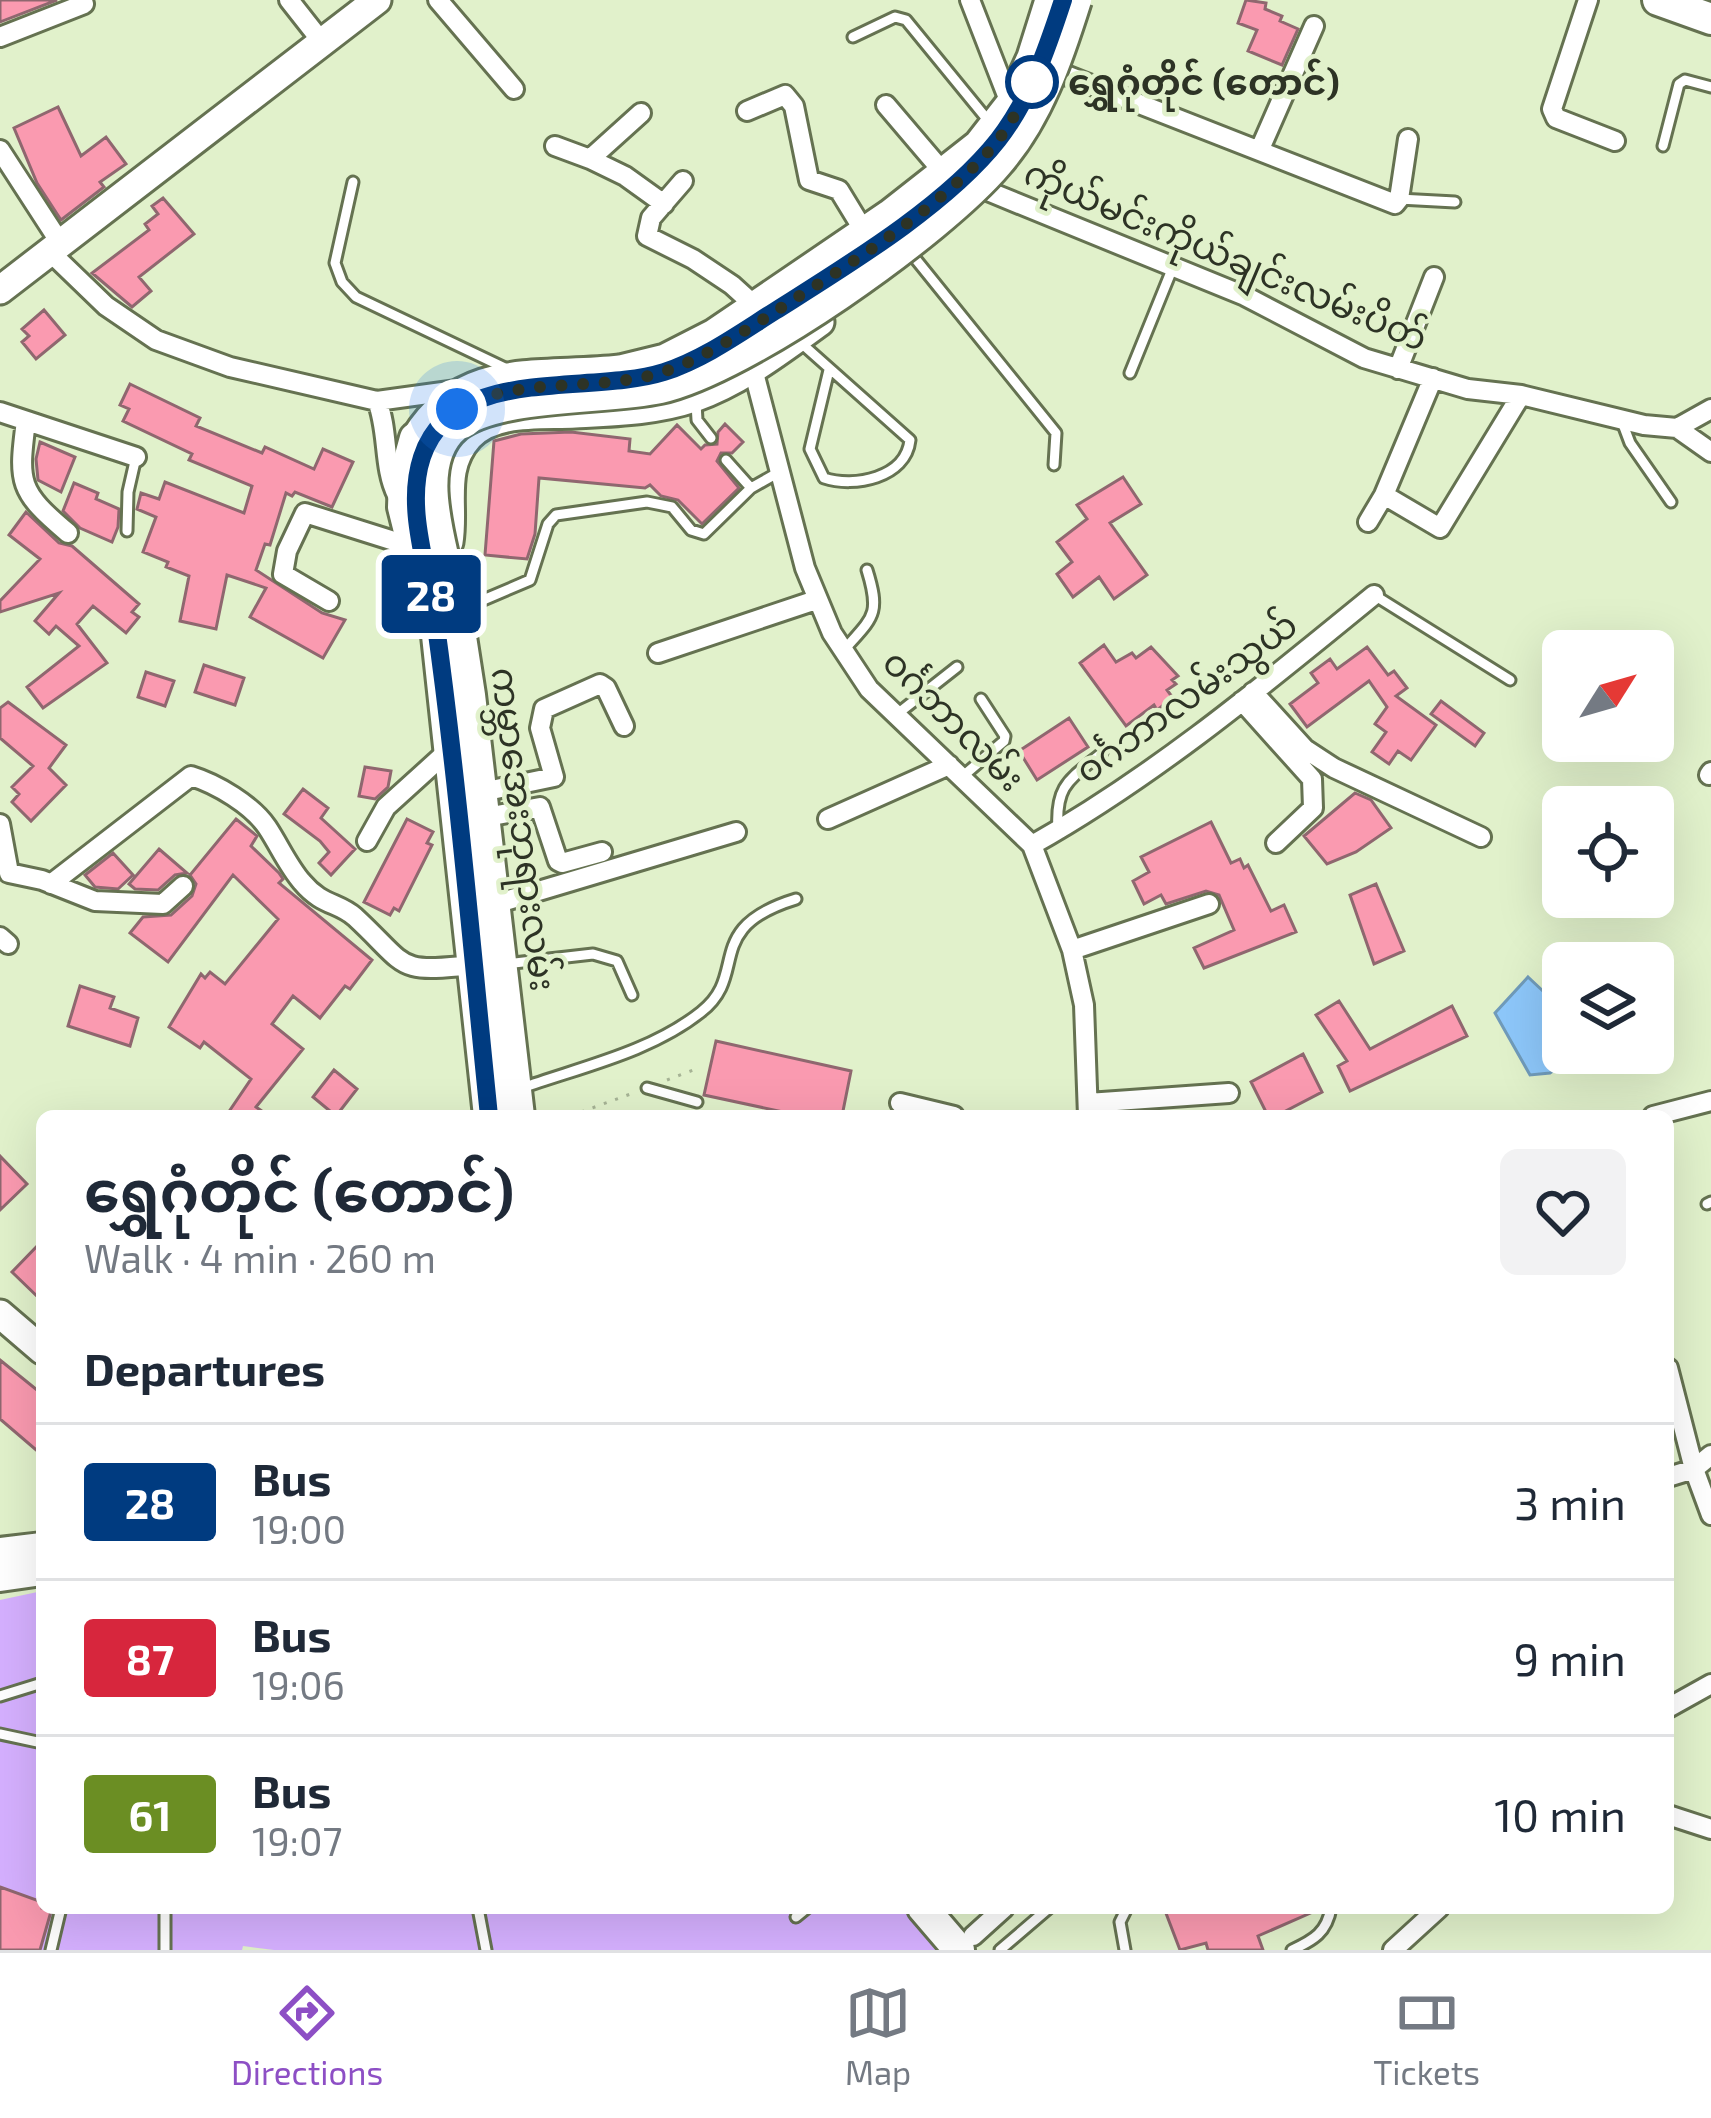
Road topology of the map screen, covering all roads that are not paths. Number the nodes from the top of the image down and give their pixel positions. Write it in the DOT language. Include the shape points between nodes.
graph roads {
  1 [pos="290,0"];
  2 [pos="377,0"];
  3 [pos="438,0"];
  4 [pos="970,0"];
  5 [pos="1049,0"];
  6 [pos="1063,0"];
  7 [pos="1076,0"];
  8 [pos="1091,0"];
  9 [pos="1588,0"];
  10 [pos="1658,0"];
  11 [pos="84,4"];
  12 [pos="1711,19"];
  13 [pos="1314,26"];
  14 [pos="0,37"];
  15 [pos="853,37"];
  16 [pos="322,42"];
  17 [pos="1031,57"];
  18 [pos="1063,74"];
  19 [pos="1711,87"];
  20 [pos="514,89"];
  21 [pos="1010,103"];
  22 [pos="886,105"];
  23 [pos="747,111"];
  24 [pos="641,113"];
  25 [pos="993,127"];
  26 [pos="1408,139"];
  27 [pos="1615,141"];
  28 [pos="555,146"];
  29 [pos="1663,146"];
  30 [pos="1260,149"];
  31 [pos="0,150"];
  32 [pos="1020,155"];
  33 [pos="590,159"];
  34 [pos="943,172"];
  35 [pos="683,181"];
  36 [pos="353,182"];
  37 [pos="990,192"];
  38 [pos="1399,199"];
  39 [pos="1455,202"];
  40 [pos="664,204"];
  41 [pos="864,231"];
  42 [pos="54,246"];
  43 [pos="914,257"];
  44 [pos="1174,266"];
  45 [pos="1434,278"];
  46 [pos="0,290"];
  47 [pos="754,305"];
  48 [pos="797,339"];
  49 [pos="754,369"];
  50 [pos="1398,369"];
  51 [pos="829,370"];
  52 [pos="1130,373"];
  53 [pos="520,376"];
  54 [pos="1433,378"];
  55 [pos="464,389"];
  56 [pos="1521,395"];
  57 [pos="695,398"];
  58 [pos="377,401"];
  59 [pos="1711,409"];
  60 [pos="0,412"];
  61 [pos="1621,419"];
  62 [pos="26,421"];
  63 [pos="1677,428"];
  64 [pos="415,438"];
  65 [pos="711,438"];
  66 [pos="1711,452"];
  67 [pos="136,457"];
  68 [pos="726,460"];
  69 [pos="1054,465"];
  70 [pos="781,471"];
  71 [pos="751,488"];
  72 [pos="1384,495"];
  73 [pos="1671,502"];
  74 [pos="403,507"];
  75 [pos="1368,522"];
  76 [pos="127,531"];
  77 [pos="68,533"];
  78 [pos="428,558"];
  79 [pos="867,570"];
  80 [pos="1374,595"];
  81 [pos="815,600"];
  82 [pos="329,601"];
  83 [pos="457,611"];
  84 [pos="844,650"];
  85 [pos="658,653"];
  86 [pos="957,667"];
  87 [pos="1510,680"];
  88 [pos="1248,696"];
  89 [pos="981,700"];
  90 [pos="896,715"];
  91 [pos="624,726"];
  92 [pos="450,749"];
  93 [pos="1102,753"];
  94 [pos="956,771"];
  95 [pos="474,810"];
  96 [pos="828,819"];
  97 [pos="0,824"];
  98 [pos="1058,830"];
  99 [pos="736,832"];
  100 [pos="1481,837"];
  101 [pos="367,841"];
  102 [pos="1276,843"];
  103 [pos="1032,845"];
  104 [pos="602,852"];
  105 [pos="51,884"];
  106 [pos="183,886"];
  107 [pos="796,899"];
  108 [pos="495,904"];
  109 [pos="1209,904"];
  110 [pos="1072,950"];
  111 [pos="488,964"];
  112 [pos="632,995"];
  113 [pos="647,1088"];
  114 [pos="1229,1093"];
  115 [pos="1711,1101"];
  116 [pos="697,1102"];
  117 [pos="518,1103"];
  118 [pos="900,1103"];
  119 [pos="489,1110"];
  120 [pos="929,1110"];
  121 [pos="1088,1110"];
  122 [pos="1674,1111"];
  123 [pos="0,1314"];
  124 [pos="36,1345"];
  125 [pos="1674,1391"];
  126 [pos="1711,1455"];
  127 [pos="1694,1469"];
  128 [pos="1674,1475"];
  129 [pos="1711,1515"];
  130 [pos="36,1549"];
  131 [pos="0,1553"];
  132 [pos="36,1571"];
  133 [pos="0,1576"];
  134 [pos="36,1684"];
  135 [pos="1711,1684"];
  136 [pos="0,1696"];
  137 [pos="1674,1705"];
  138 [pos="0,1734"];
  139 [pos="36,1742"];
  140 [pos="1674,1817"];
  141 [pos="1711,1829"];
  142 [pos="60,1914"];
  143 [pos="165,1914"];
  144 [pos="479,1914"];
  145 [pos="800,1914"];
  146 [pos="931,1914"];
  147 [pos="955,1914"];
  148 [pos="1000,1914"];
  149 [pos="1038,1914"];
  150 [pos="1124,1914"];
  151 [pos="1330,1914"];
  152 [pos="1424,1914"];
  153 [pos="796,1917"];
  154 [pos="979,1946"];
  155 [pos="51,1950"];
  156 [pos="165,1950"];
  157 [pos="486,1950"];
  158 [pos="1125,1950"];
  159 [pos="1292,1950"];
  160 [pos="1393,1950"];
  1 -- 16 [label="street"];
  2 -- 16 [label="main road"];
  3 -- 20 [label="street"];
  4 -- 21 [label="street"];
  5 -- 17 [label="main road"];
  6 -- 78 [label="main road, ကမ္ဘာအေးဘုရားလမ်း" via="1047,51 1002,135 839,271 665,371 509,391 457,409 419,464"];
  7 -- 78 [label="main road, ကမ္ဘာအေးဘုရားလမ်း, bridge" via="1042,92 998,164 844,289 687,381 494,408 458,425 440,450"];
  8 -- 18 [label="main road"];
  9 -- 27 [label="street" via="1552,109 1556,118"];
  10 -- 12 [label="main road"];
  11 -- 14 [label="street"];
  13 -- 30 [label="street"];
  15 -- 25 [label="lane" via="906,20"];
  16 -- 42 [label="main road"];
  17 -- 18 [label="main road"];
  17 -- 21 [label="main road"];
  18 -- 30 [label="street"];
  18 -- 32 [label="main road"];
  19 -- 29 [label="lane" via="1679,85"];
  21 -- 25 [label="main road"];
  22 -- 34 [label="street"];
  23 -- 41 [label="street" via="785,94 808,181 839,190"];
  24 -- 33 [label="street"];
  25 -- 32 [label="lane"];
  25 -- 34 [label="main road"];
  26 -- 38 [label="street"];
  28 -- 33 [label="street"];
  30 -- 38 [label="street" via="1375,198"];
  31 -- 42 [label="street"];
  32 -- 37 [label="main road"];
  33 -- 40 [label="street"];
  34 -- 41 [label="main road"];
  35 -- 40 [label="street"];
  36 -- 53 [label="lane" via="335,263 342,282 356,297"];
  37 -- 43 [label="main road"];
  37 -- 44 [label="street, ကိုယ်မင်းကိုယ်ချင်းလမ်းပိတ်"];
  38 -- 39 [label="lane"];
  40 -- 47 [label="street" via="647,236"];
  41 -- 47 [label="main road"];
  42 -- 46 [label="main road"];
  42 -- 58 [label="street" via="106,306 156,340 230,367"];
  43 -- 48 [label="main road"];
  43 -- 69 [label="lane" via="1056,433"];
  44 -- 50 [label="street, ကိုယ်မင်းကိုယ်ချင်းလမ်းပိတ်"];
  44 -- 52 [label="lane"];
  45 -- 50 [label="street"];
  47 -- 53 [label="main road" via="689,348 644,365"];
  48 -- 49 [label="main road"];
  48 -- 51 [label="lane"];
  49 -- 57 [label="main road"];
  49 -- 70 [label="street, ဝင်္ဂဘာလမ်း"];
  50 -- 54 [label="street, ကိုယ်မင်းကိုယ်ချင်းလမ်းပိတ်"];
  51 -- 51 [label="lane" via="910,440 907,453 861,484 824,478 810,449"];
  53 -- 55 [label="main road"];
  54 -- 56 [label="street, ကိုယ်မင်းကိုယ်ချင်းလမ်းပိတ်"];
  54 -- 72 [label="street"];
  55 -- 58 [label="street"];
  55 -- 64 [label="main road"];
  56 -- 61 [label="street, ကိုယ်မင်းကိုယ်ချင်းလမ်းပိတ်"];
  56 -- 72 [label="street" via="1441,528"];
  57 -- 65 [label="lane"];
  57 -- 78 [label="main road" via="489,423 470,437 452,471 451,533"];
  58 -- 74 [label="street" via="391,484"];
  59 -- 63 [label="street"];
  60 -- 62 [label="street"];
  61 -- 63 [label="street, ကိုယ်မင်းကိုယ်ချင်းလမ်းပိတ်"];
  61 -- 73 [label="lane"];
  62 -- 67 [label="street"];
  62 -- 77 [label="street" via="20,472 28,492"];
  63 -- 66 [label="street, ကိုယ်မင်းကိုယ်ချင်းလမ်းပိတ်"];
  64 -- 74 [label="main road, ကမ္ဘာအေးဘုရားလမ်း"];
  67 -- 76 [label="lane"];
  68 -- 71 [label="lane"];
  70 -- 71 [label="lane"];
  70 -- 81 [label="street, ဝင်္ဂဘာလမ်း"];
  71 -- 83 [label="lane" via="704,534 672,507 647,502 556,514 530,580"];
  72 -- 75 [label="street"];
  74 -- 78 [label="main road, ကမ္ဘာအေးဘုရားလမ်း"];
  78 -- 82 [label="street" via="305,513 283,574"];
  78 -- 83 [label="main road, ကမ္ဘာအေးဘုရားလမ်း"];
  78 -- 92 [label="main road, ကမ္ဘာအေးဘုရားလမ်း"];
  79 -- 84 [label="lane" via="876,599 870,620"];
  80 -- 87 [label="lane"];
  80 -- 88 [label="street, ဝင်္ဂဘာလမ်းသွယ်"];
  81 -- 84 [label="street, ဝင်္ဂဘာလမ်း"];
  81 -- 85 [label="street"];
  83 -- 95 [label="main road, ကမ္ဘာအေးဘုရားလမ်း"];
  84 -- 90 [label="street, ဝင်္ဂဘာလမ်း"];
  86 -- 90 [label="lane"];
  88 -- 98 [label="street, ဝင်္ဂဘာလမ်းသွယ်"];
  88 -- 100 [label="street" via="1334,768"];
  88 -- 102 [label="street" via="1312,778 1313,808"];
  89 -- 94 [label="lane" via="1004,741"];
  90 -- 94 [label="street, ဝင်္ဂဘာလမ်း"];
  91 -- 95 [label="street" via="600,684 544,709 540,728 554,777"];
  92 -- 95 [label="main road, ကမ္ဘာအေးဘုရားလမ်း"];
  92 -- 101 [label="street" via="386,807"];
  93 -- 98 [label="lane" via="1062,786"];
  94 -- 96 [label="street"];
  94 -- 103 [label="street, ဝင်္ဂဘာလမ်း"];
  95 -- 104 [label="street" via="540,807 558,861"];
  95 -- 108 [label="main road, ကမ္ဘာအေးဘုရားလမ်း"];
  95 -- 111 [label="main road, ကမ္ဘာအေးဘုရားလမ်း"];
  97 -- 105 [label="street" via="9,873"];
  98 -- 103 [label="street, ဝင်္ဂဘာလမ်းသွယ်"];
  99 -- 108 [label="street"];
  103 -- 110 [label="street, ဝင်္ဂဘာလမ်း"];
  105 -- 106 [label="street" via="95,901 160,904"];
  105 -- 111 [label="street" via="191,776 264,822 299,880 323,903 349,912 403,966"];
  107 -- 117 [label="lane" via="746,922 704,1011"];
  108 -- 111 [label="main road, ကမ္ဘာအေးဘုရားလမ်း"];
  109 -- 110 [label="street"];
  110 -- 121 [label="street, ဝင်္ဂဘာလမ်း" via="1084,1005"];
  111 -- 112 [label="lane" via="593,954 617,961"];
  111 -- 117 [label="main road, ကမ္ဘာအေးဘုရားလမ်း"];
  111 -- 119 [label="main road, ကမ္ဘာအေးဘုရားလမ်း"];
  113 -- 116 [label="lane"];
  114 -- 121 [label="street"];
  115 -- 122 [label="street"];
  118 -- 120 [label="street"];
  123 -- 124 [label="main road"];
  125 -- 127 [label="street"];
  126 -- 127 [label="street"];
  127 -- 128 [label="street"];
  127 -- 129 [label="street"];
  130 -- 131 [label="main road"];
  132 -- 133 [label="main road"];
  134 -- 136 [label="lane"];
  135 -- 137 [label="street"];
  138 -- 139 [label="lane"];
  140 -- 141 [label="street"];
  142 -- 155 [label="lane"];
  143 -- 156 [label="lane"];
  144 -- 157 [label="lane"];
  145 -- 153 [label="lane"];
  146 -- 154 [label="main road"];
  147 -- 154 [label="main road"];
  148 -- 154 [label="street"];
  149 -- 154 [label="lane"];
  150 -- 158 [label="lane"];
  151 -- 159 [label="lane" via="1313,1941"];
  152 -- 160 [label="street"];
}
